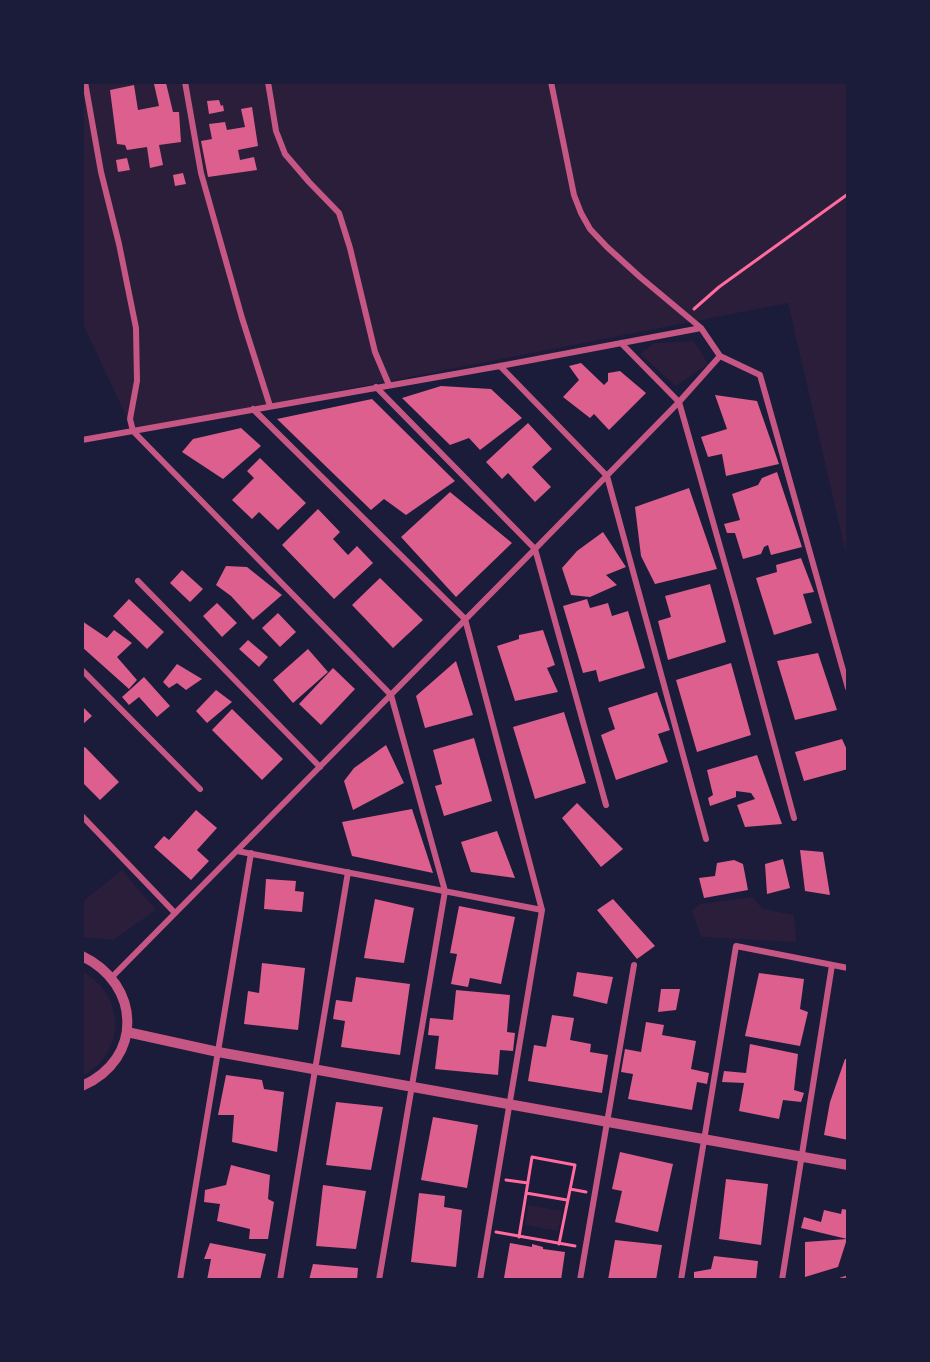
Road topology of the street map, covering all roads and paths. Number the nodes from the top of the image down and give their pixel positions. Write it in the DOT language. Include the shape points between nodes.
graph roads {
  1 [pos="85,82"];
  2 [pos="185,82"];
  3 [pos="268,82"];
  4 [pos="550,82"];
  5 [pos="848,194"];
  6 [pos="686,316"];
  7 [pos="700,328"];
  8 [pos="621,343"];
  9 [pos="720,356"];
  10 [pos="500,366"];
  11 [pos="389,385"];
  12 [pos="376,387"];
  13 [pos="679,402"];
  14 [pos="270,406"];
  15 [pos="253,409"];
  16 [pos="133,431"];
  17 [pos="82,440"];
  18 [pos="607,476"];
  19 [pos="535,549"];
  20 [pos="138,581"];
  21 [pos="465,619"];
  22 [pos="82,670"];
  23 [pos="848,688"];
  24 [pos="391,695"];
  25 [pos="320,767"];
  26 [pos="200,789"];
  27 [pos="606,805"];
  28 [pos="82,816"];
  29 [pos="794,818"];
  30 [pos="706,839"];
  31 [pos="237,850"];
  32 [pos="251,854"];
  33 [pos="348,872"];
  34 [pos="445,891"];
  35 [pos="542,910"];
  36 [pos="175,913"];
  37 [pos="82,956"];
  38 [pos="634,965"];
  39 [pos="832,965"];
  40 [pos="848,968"];
  41 [pos="112,977"];
  42 [pos="127,1032"];
  43 [pos="218,1052"];
  44 [pos="315,1069"];
  45 [pos="82,1086"];
  46 [pos="412,1086"];
  47 [pos="510,1104"];
  48 [pos="607,1122"];
  49 [pos="704,1139"];
  50 [pos="801,1157"];
  51 [pos="848,1165"];
  52 [pos="497,1178"];
  53 [pos="528,1183"];
  54 [pos="570,1189"];
  55 [pos="526,1193"];
  56 [pos="595,1195"];
  57 [pos="567,1200"];
  58 [pos="488,1230"];
  59 [pos="519,1237"];
  60 [pos="559,1244"];
  61 [pos="586,1248"];
  62 [pos="848,1278"];
  63 [pos="180,1280"];
  64 [pos="280,1280"];
  65 [pos="379,1280"];
  66 [pos="480,1280"];
  67 [pos="580,1280"];
  68 [pos="681,1280"];
  69 [pos="782,1280"];
  70 [pos="842,1280"];
  1 -- 16 [label="street" via="136,328 137,381 130,419"];
  2 -- 14 [label="street" via="201,173"];
  3 -- 11 [label="street" via="276,131 285,154 339,213 375,352"];
  4 -- 6 [label="street" via="574,195 590,229"];
  5 -- 6 [label="path" via="719,287"];
  6 -- 7 [label="street"];
  7 -- 8 [label="street"];
  7 -- 9 [label="street"];
  8 -- 10 [label="street"];
  8 -- 13 [label="street"];
  9 -- 13 [label="street"];
  9 -- 23 [label="street" via="760,375"];
  10 -- 11 [label="street"];
  10 -- 18 [label="street"];
  11 -- 12 [label="street"];
  12 -- 14 [label="street"];
  12 -- 19 [label="street"];
  13 -- 18 [label="street"];
  13 -- 29 [label="street"];
  14 -- 15 [label="street"];
  15 -- 16 [label="street"];
  15 -- 21 [label="street"];
  16 -- 17 [label="street"];
  16 -- 24 [label="street"];
  18 -- 19 [label="street"];
  18 -- 30 [label="street"];
  19 -- 21 [label="street"];
  19 -- 27 [label="street"];
  20 -- 25 [label="street"];
  21 -- 24 [label="street"];
  21 -- 35 [label="street"];
  22 -- 26 [label="street"];
  24 -- 25 [label="street"];
  24 -- 34 [label="street"];
  25 -- 31 [label="street"];
  28 -- 36 [label="street"];
  31 -- 32 [label="street"];
  31 -- 36 [label="street"];
  32 -- 33 [label="street"];
  32 -- 43 [label="street"];
  33 -- 34 [label="street"];
  33 -- 44 [label="street"];
  34 -- 35 [label="street"];
  34 -- 46 [label="street"];
  35 -- 47 [label="street"];
  36 -- 41 [label="street"];
  37 -- 41 [label="street"];
  38 -- 48 [label="street"];
  39 -- 40 [label="street"];
  39 -- 49 [label="street" via="736,946"];
  39 -- 50 [label="street"];
  41 -- 42 [label="street" via="125,1003"];
  42 -- 43 [label="street"];
  42 -- 45 [label="street" via="108,1070"];
  43 -- 44 [label="street"];
  43 -- 63 [label="street"];
  44 -- 46 [label="street"];
  44 -- 64 [label="street"];
  46 -- 47 [label="street"];
  46 -- 65 [label="street"];
  47 -- 48 [label="street"];
  47 -- 52 [label="street"];
  48 -- 49 [label="street"];
  48 -- 56 [label="street"];
  49 -- 50 [label="street"];
  49 -- 68 [label="street"];
  50 -- 51 [label="street"];
  50 -- 69 [label="street"];
  52 -- 53 [label="path"];
  52 -- 58 [label="street"];
  53 -- 54 [label="path" via="532,1157 575,1165"];
  53 -- 55 [label="path"];
  54 -- 56 [label="path"];
  54 -- 57 [label="path"];
  55 -- 57 [label="path"];
  55 -- 59 [label="path"];
  56 -- 61 [label="street"];
  57 -- 60 [label="path"];
  58 -- 59 [label="path"];
  58 -- 66 [label="street"];
  59 -- 60 [label="path"];
  60 -- 61 [label="path"];
  61 -- 67 [label="street"];
  62 -- 70 [label="street"];
}
